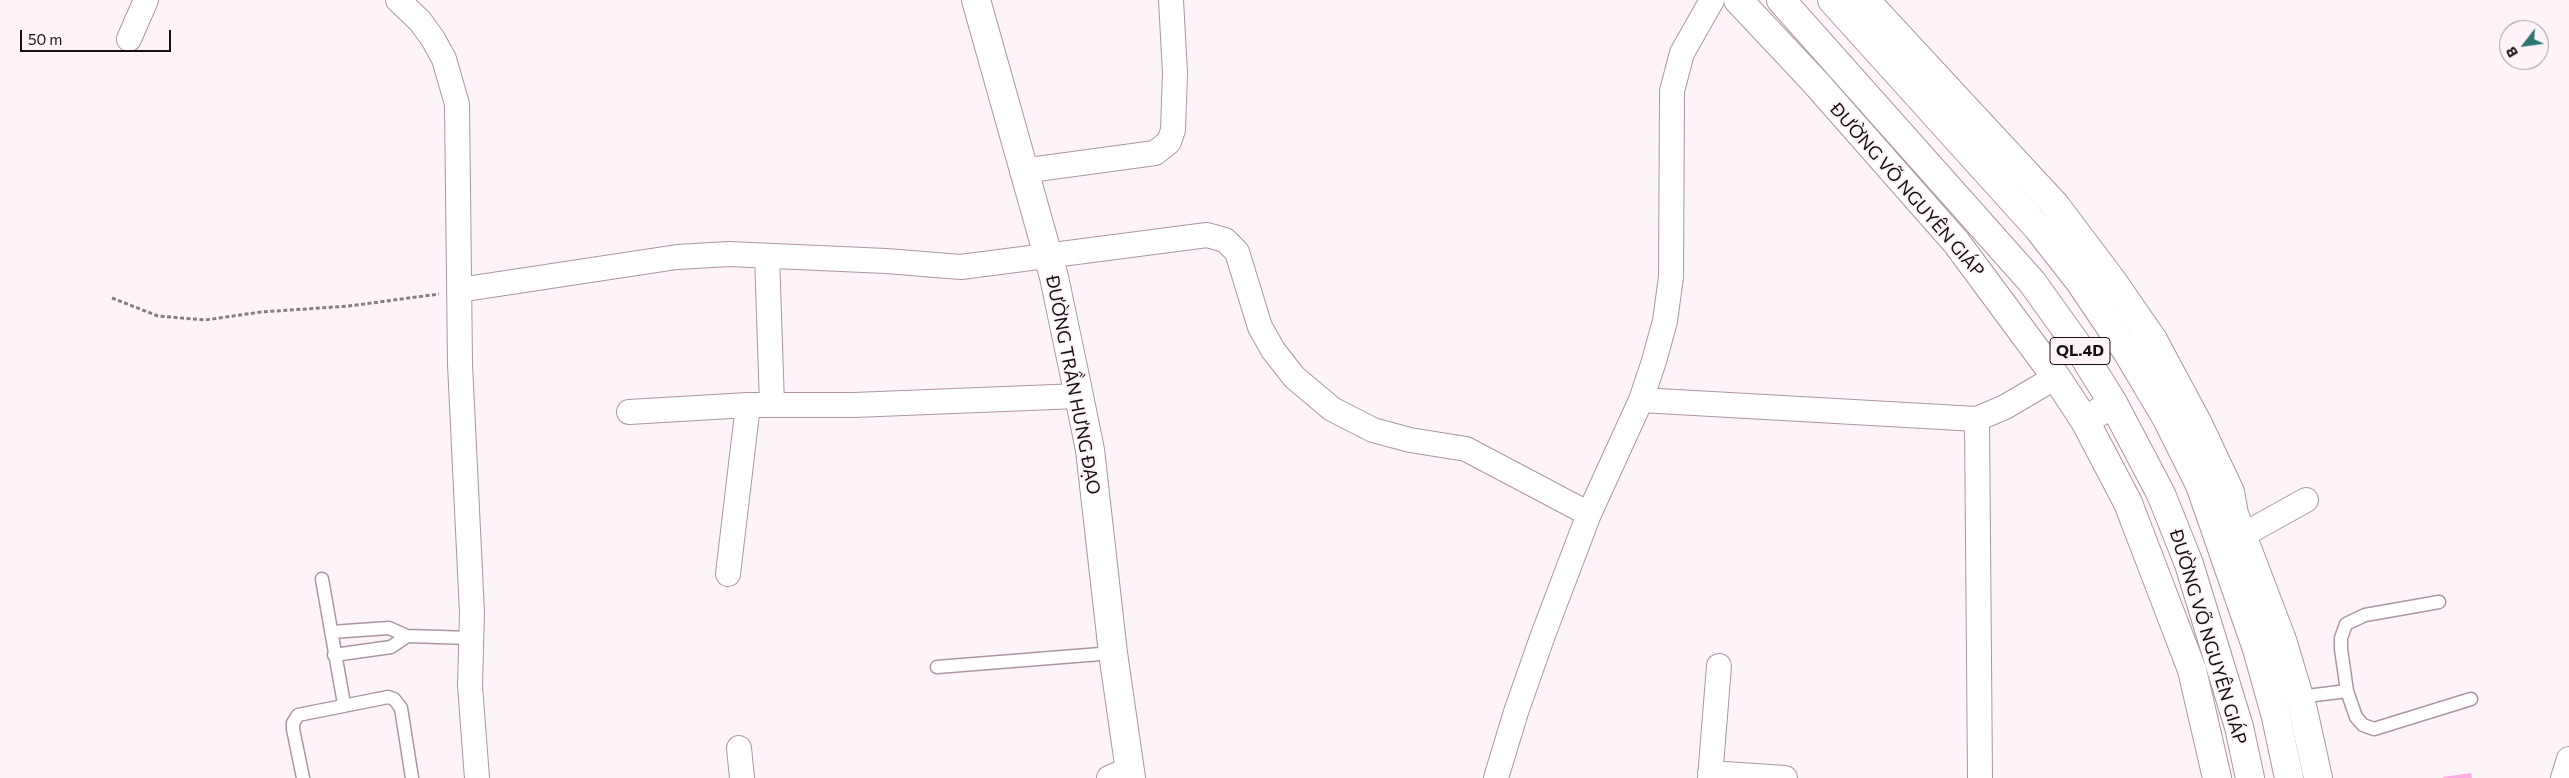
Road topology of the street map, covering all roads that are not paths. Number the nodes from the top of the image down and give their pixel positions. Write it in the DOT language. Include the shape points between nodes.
graph roads {
  1 [pos="146,0"];
  2 [pos="398,0"];
  3 [pos="976,0"];
  4 [pos="1171,0"];
  5 [pos="1712,0"];
  6 [pos="1738,0"];
  7 [pos="1780,0"];
  8 [pos="1832,0"];
  9 [pos="1865,0"];
  10 [pos="129,39"];
  11 [pos="1022,171"];
  12 [pos="767,256"];
  13 [pos="1048,257"];
  14 [pos="459,290"];
  15 [pos="2152,340"];
  16 [pos="2128,353"];
  17 [pos="2056,377"];
  18 [pos="1079,396"];
  19 [pos="1641,400"];
  20 [pos="2113,403"];
  21 [pos="772,404"];
  22 [pos="748,405"];
  23 [pos="629,412"];
  24 [pos="1977,419"];
  25 [pos="2085,421"];
  26 [pos="2306,500"];
  27 [pos="1589,514"];
  28 [pos="2243,535"];
  29 [pos="728,574"];
  30 [pos="322,579"];
  31 [pos="2439,602"];
  32 [pos="331,632"];
  33 [pos="407,636"];
  34 [pos="471,638"];
  35 [pos="1113,653"];
  36 [pos="334,656"];
  37 [pos="1719,666"];
  38 [pos="937,667"];
  39 [pos="2347,691"];
  40 [pos="2299,697"];
  41 [pos="2471,699"];
  42 [pos="344,704"];
  43 [pos="739,748"];
  44 [pos="2569,759"];
  45 [pos="1123,775"];
  46 [pos="1710,776"];
  47 [pos="303,778"];
  48 [pos="412,778"];
  49 [pos="477,778"];
  50 [pos="742,778"];
  51 [pos="1496,778"];
  52 [pos="1785,778"];
  53 [pos="1980,778"];
  54 [pos="2217,778"];
  55 [pos="2250,778"];
  56 [pos="2289,778"];
  57 [pos="2318,778"];
  58 [pos="2563,778"];
  1 -- 10 [label="street"];
  2 -- 14 [label="street" via="433,39 444,59 457,104"];
  3 -- 11 [label="main road, ĐƯỜNG TRẦN HƯNG ĐẠO"];
  4 -- 11 [label="street" via="1175,74 1173,130 1163,149"];
  5 -- 19 [label="street" via="1682,53 1672,91 1671,277 1665,321"];
  6 -- 17 [label="main road, ĐƯỜNG VÕ NGUYÊN GIÁP" via="1956,242"];
  7 -- 20 [label="main road, ĐƯỜNG VÕ NGUYÊN GIÁP / QL.4D" via="2032,282"];
  8 -- 16 [label="main road, QL.4D" via="2037,227 2080,282"];
  9 -- 15 [label="main road" via="2055,205"];
  11 -- 13 [label="main road, ĐƯỜNG TRẦN HƯNG ĐẠO"];
  12 -- 13 [label="street" via="961,267"];
  12 -- 14 [label="street" via="678,257"];
  12 -- 21 [label="street"];
  13 -- 18 [label="main road, ĐƯỜNG TRẦN HƯNG ĐẠO"];
  13 -- 27 [label="street" via="1207,235 1225,240 1237,252 1260,327 1273,350 1294,377 1332,410 1373,430 1472,452"];
  14 -- 34 [label="street"];
  15 -- 16 [label="main road"];
  15 -- 28 [label="main road" via="2197,422 2230,492 2234,514"];
  16 -- 56 [label="main road, QL.4D" via="2166,417 2200,485 2257,649"];
  17 -- 24 [label="street"];
  17 -- 25 [label="main road, ĐƯỜNG VÕ NGUYÊN GIÁP"];
  18 -- 21 [label="street" via="854,405"];
  18 -- 35 [label="main road, ĐƯỜNG TRẦN HƯNG ĐẠO" via="1090,450"];
  19 -- 24 [label="street"];
  19 -- 27 [label="street"];
  20 -- 25 [label="main road"];
  20 -- 55 [label="main road, ĐƯỜNG VÕ NGUYÊN GIÁP / QL.4D" via="2161,494 2189,564 2239,727"];
  21 -- 22 [label="street"];
  22 -- 23 [label="street"];
  22 -- 29 [label="street"];
  24 -- 53 [label="street"];
  25 -- 54 [label="main road, ĐƯỜNG VÕ NGUYÊN GIÁP" via="2128,503 2188,661"];
  26 -- 28 [label="street"];
  27 -- 51 [label="street" via="1516,712"];
  28 -- 40 [label="main road" via="2282,640"];
  30 -- 32 [label="lane"];
  31 -- 39 [label="lane" via="2365,615 2346,624 2340,649"];
  32 -- 33 [label="lane" via="388,628"];
  32 -- 36 [label="lane"];
  33 -- 34 [label="lane"];
  33 -- 36 [label="lane" via="391,647"];
  34 -- 49 [label="street" via="471,703"];
  35 -- 38 [label="lane"];
  35 -- 45 [label="main road, ĐƯỜNG TRẦN HƯNG ĐẠO"];
  36 -- 42 [label="lane"];
  37 -- 46 [label="street"];
  39 -- 40 [label="lane"];
  39 -- 41 [label="lane" via="2356,717 2363,725 2374,729"];
  40 -- 57 [label="main road"];
  42 -- 47 [label="lane" via="302,712 295,718 293,729"];
  42 -- 48 [label="lane" via="388,697 398,703"];
  43 -- 50 [label="street"];
  44 -- 58 [label="street"];
  46 -- 52 [label="street"];
}
